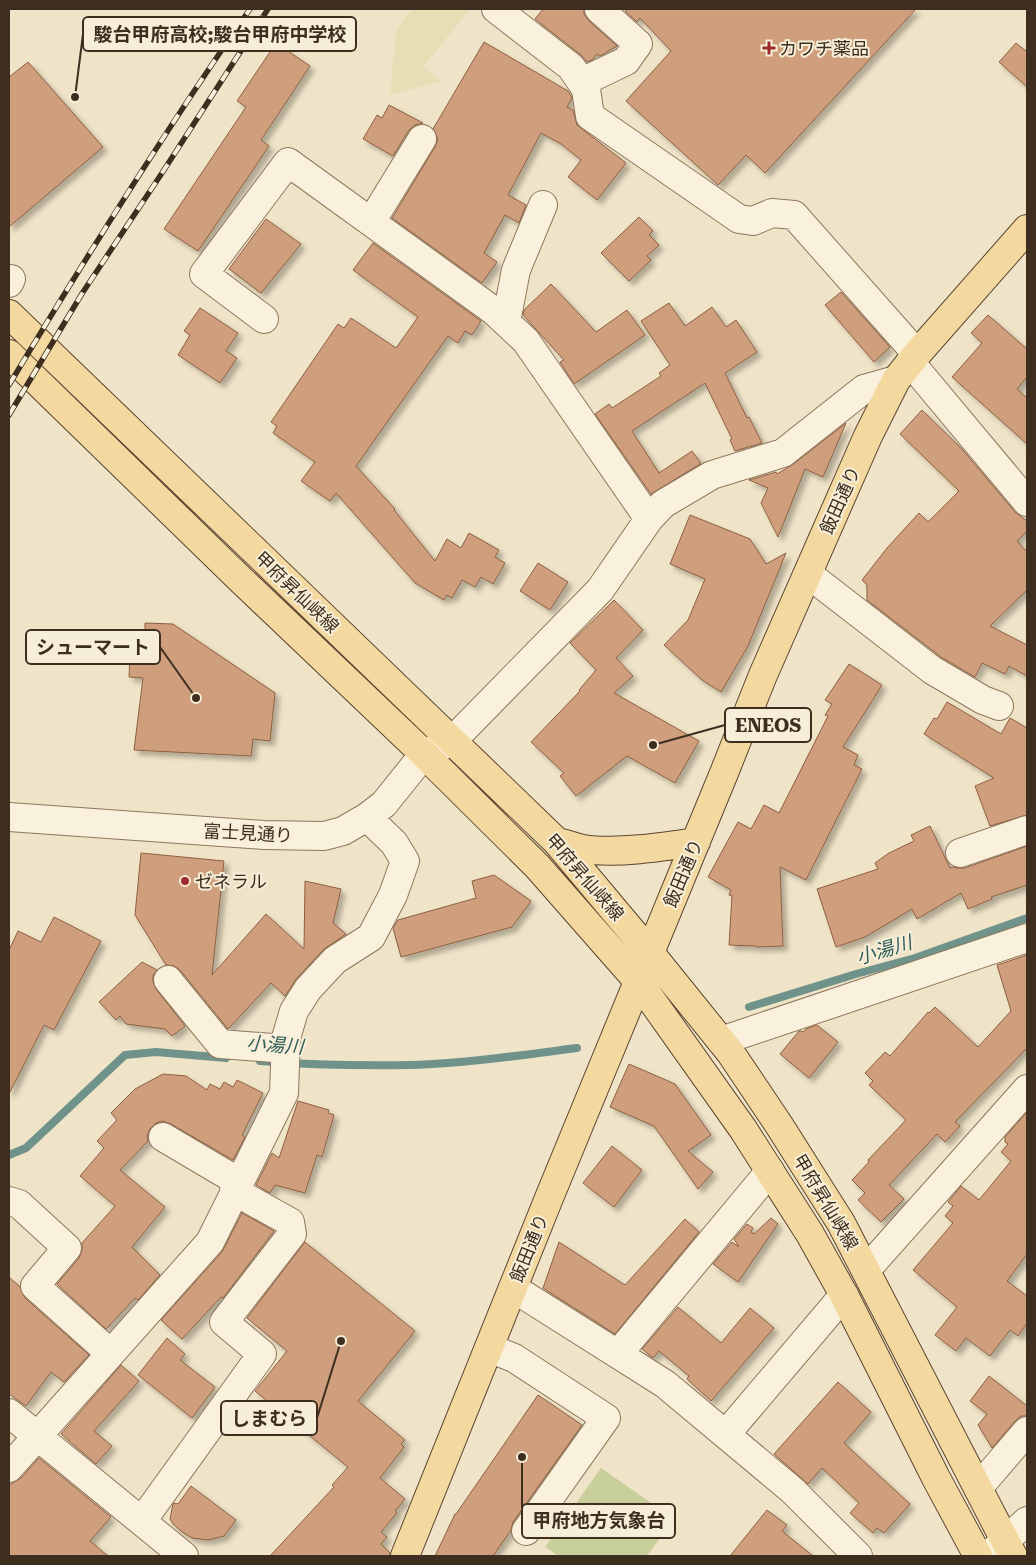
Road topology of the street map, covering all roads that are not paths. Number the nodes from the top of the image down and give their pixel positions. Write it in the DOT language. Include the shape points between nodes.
graph roads {
  1 [pos="496,9"];
  2 [pos="599,9"];
  3 [pos="582,82"];
  4 [pos="422,139"];
  5 [pos="544,205"];
  6 [pos="371,222"];
  7 [pos="1027,229"];
  8 [pos="9,314"];
  9 [pos="264,319"];
  10 [pos="506,322"];
  11 [pos="9,354"];
  12 [pos="908,365"];
  13 [pos="1027,502"];
  14 [pos="649,519"];
  15 [pos="808,574"];
  16 [pos="999,706"];
  17 [pos="452,741"];
  18 [pos="424,754"];
  19 [pos="9,817"];
  20 [pos="367,817"];
  21 [pos="1027,830"];
  22 [pos="557,842"];
  23 [pos="696,842"];
  24 [pos="960,853"];
  25 [pos="1027,938"];
  26 [pos="650,952"];
  27 [pos="168,980"];
  28 [pos="638,981"];
  29 [pos="721,1041"];
  30 [pos="286,1050"];
  31 [pos="1027,1090"];
  32 [pos="163,1137"];
  33 [pos="770,1170"];
  34 [pos="236,1187"];
  35 [pos="12,1207"];
  36 [pos="866,1270"];
  37 [pos="513,1288"];
  38 [pos="844,1295"];
  39 [pos="489,1348"];
  40 [pos="110,1354"];
  41 [pos="618,1354"];
  42 [pos="9,1413"];
  43 [pos="1027,1431"];
  44 [pos="726,1434"];
  45 [pos="37,1436"];
  46 [pos="9,1468"];
  47 [pos="978,1488"];
  48 [pos="142,1521"];
  49 [pos="1027,1521"];
  50 [pos="526,1531"];
  51 [pos="1002,1551"];
  52 [pos="184,1556"];
  53 [pos="405,1556"];
  54 [pos="858,1556"];
  55 [pos="978,1556"];
  1 -- 3 [label="street" via="571,67"];
  2 -- 3 [label="street" via="638,44 626,61"];
  3 -- 12 [label="street" via="590,116 739,219 753,221 772,213 794,215"];
  4 -- 6 [label="street"];
  5 -- 10 [label="street" via="516,270"];
  6 -- 9 [label="street" via="288,162 204,274"];
  6 -- 10 [label="street"];
  7 -- 12 [label="main road, 飯田通り"];
  8 -- 17 [label="main road, 甲府昇仙峡線"];
  10 -- 14 [label="street" via="526,341"];
  11 -- 18 [label="main road, 甲府昇仙峡線"];
  12 -- 13 [label="street"];
  12 -- 14 [label="street" via="864,389 783,453 712,474 663,504"];
  12 -- 15 [label="main road, 飯田通り" via="868,436"];
  14 -- 17 [label="street" via="600,590"];
  15 -- 16 [label="street" via="932,670"];
  15 -- 23 [label="main road, 飯田通り" via="763,675"];
  17 -- 18 [label="street, 富士見通り"];
  17 -- 22 [label="main road, 甲府昇仙峡線"];
  18 -- 20 [label="street, 富士見通り" via="384,804"];
  18 -- 28 [label="main road, 甲府昇仙峡線" via="537,866"];
  19 -- 20 [label="street, 富士見通り" via="298,837 343,831"];
  20 -- 30 [label="street" via="394,843 405,861 393,895 371,937 336,960 308,989 294,1011"];
  21 -- 24 [label="street"];
  22 -- 23 [label="main road" via="584,849 614,850"];
  22 -- 26 [label="main road, 甲府昇仙峡線"];
  23 -- 26 [label="main road, 飯田通り"];
  25 -- 29 [label="street"];
  26 -- 28 [label="main road, 飯田通り"];
  26 -- 29 [label="main road, 甲府昇仙峡線"];
  27 -- 30 [label="street" via="220,1044"];
  28 -- 33 [label="main road, 甲府昇仙峡線"];
  28 -- 37 [label="main road, 飯田通り"];
  29 -- 36 [label="main road, 甲府昇仙峡線" via="842,1223"];
  30 -- 34 [label="street" via="284,1093"];
  31 -- 36 [label="street"];
  32 -- 34 [label="street"];
  33 -- 38 [label="main road, 甲府昇仙峡線"];
  33 -- 41 [label="street"];
  34 -- 40 [label="street" via="210,1242"];
  34 -- 48 [label="street" via="290,1222 292,1234 224,1322 262,1354"];
  35 -- 40 [label="street" via="67,1248 35,1286"];
  36 -- 47 [label="main road, 甲府昇仙峡線"];
  37 -- 39 [label="main road, 飯田通り"];
  37 -- 41 [label="street"];
  38 -- 44 [label="street"];
  38 -- 55 [label="main road, 甲府昇仙峡線"];
  39 -- 50 [label="street" via="514,1358 606,1418"];
  39 -- 53 [label="main road, 飯田通り"];
  40 -- 45 [label="street"];
  41 -- 44 [label="street" via="665,1384"];
  42 -- 45 [label="street"];
  43 -- 47 [label="street"];
  44 -- 54 [label="street" via="792,1490"];
  45 -- 46 [label="street"];
  45 -- 48 [label="street"];
  47 -- 51 [label="main road, 甲府昇仙峡線"];
  48 -- 52 [label="street"];
  49 -- 51 [label="street"];
}
